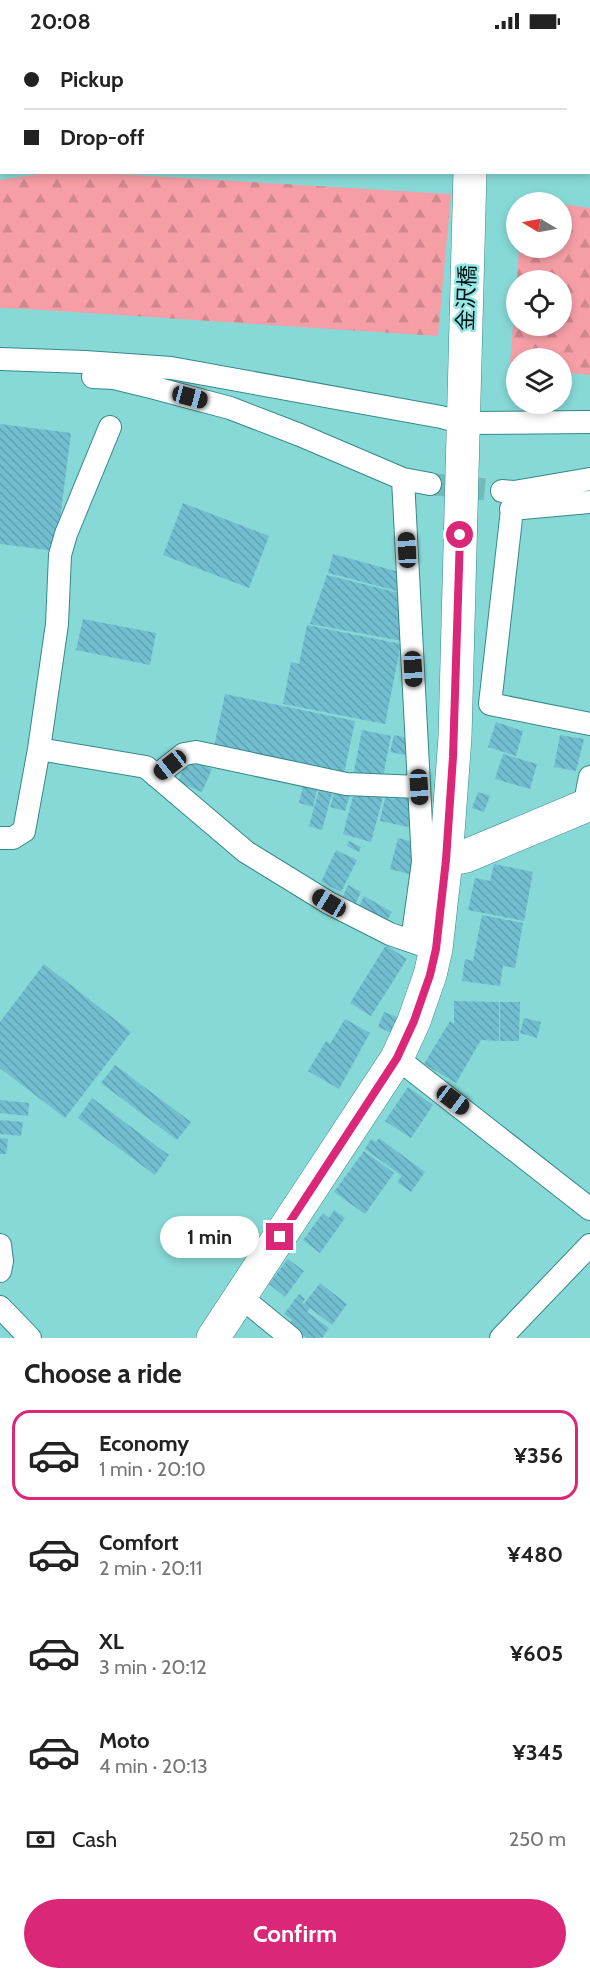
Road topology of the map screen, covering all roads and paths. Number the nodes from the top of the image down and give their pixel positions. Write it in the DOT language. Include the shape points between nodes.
graph roads {
  1 [pos="470,174"];
  2 [pos="2,359"];
  3 [pos="590,422"];
  4 [pos="463,423"];
  5 [pos="110,427"];
  6 [pos="403,479"];
  7 [pos="590,479"];
  8 [pos="430,484"];
  9 [pos="509,497"];
  10 [pos="590,502"];
  11 [pos="590,724"];
  12 [pos="39,749"];
  13 [pos="156,776"];
  14 [pos="419,787"];
  15 [pos="590,795"];
  16 [pos="0,838"];
  17 [pos="446,860"];
  18 [pos="424,945"];
  19 [pos="397,1058"];
  20 [pos="590,1209"];
  21 [pos="0,1245"];
  22 [pos="590,1245"];
  23 [pos="0,1271"];
  24 [pos="241,1297"];
  25 [pos="0,1307"];
  26 [pos="30,1338"];
  27 [pos="213,1338"];
  28 [pos="291,1338"];
  29 [pos="501,1338"];
  1 -- 4 [label="main road, 金沢橋"];
  2 -- 4 [label="street" via="171,368"];
  2 -- 6 [label="street" via="47,373 114,378 230,408"];
  3 -- 4 [label="street"];
  4 -- 17 [label="main road, 金沢橋" via="454,736"];
  5 -- 12 [label="street" via="60,555 57,624"];
  6 -- 8 [label="street"];
  6 -- 14 [label="street"];
  7 -- 9 [label="street"];
  9 -- 10 [label="street"];
  9 -- 11 [label="street" via="490,704"];
  12 -- 13 [label="street" via="146,767"];
  12 -- 16 [label="street" via="24,831 13,838"];
  13 -- 14 [label="street" via="184,754 196,752 346,784"];
  13 -- 18 [label="street" via="246,852 329,903 390,934"];
  14 -- 18 [label="street"];
  15 -- 17 [label="main road" via="466,856"];
  17 -- 18 [label="main road, 金沢橋"];
  18 -- 19 [label="main road, 金沢橋" via="430,975"];
  19 -- 20 [label="street"];
  19 -- 24 [label="main road, 金沢橋"];
  21 -- 23 [label="street"];
  22 -- 29 [label="street"];
  24 -- 27 [label="main road, 金沢橋"];
  24 -- 28 [label="street"];
  25 -- 26 [label="street"];
}
